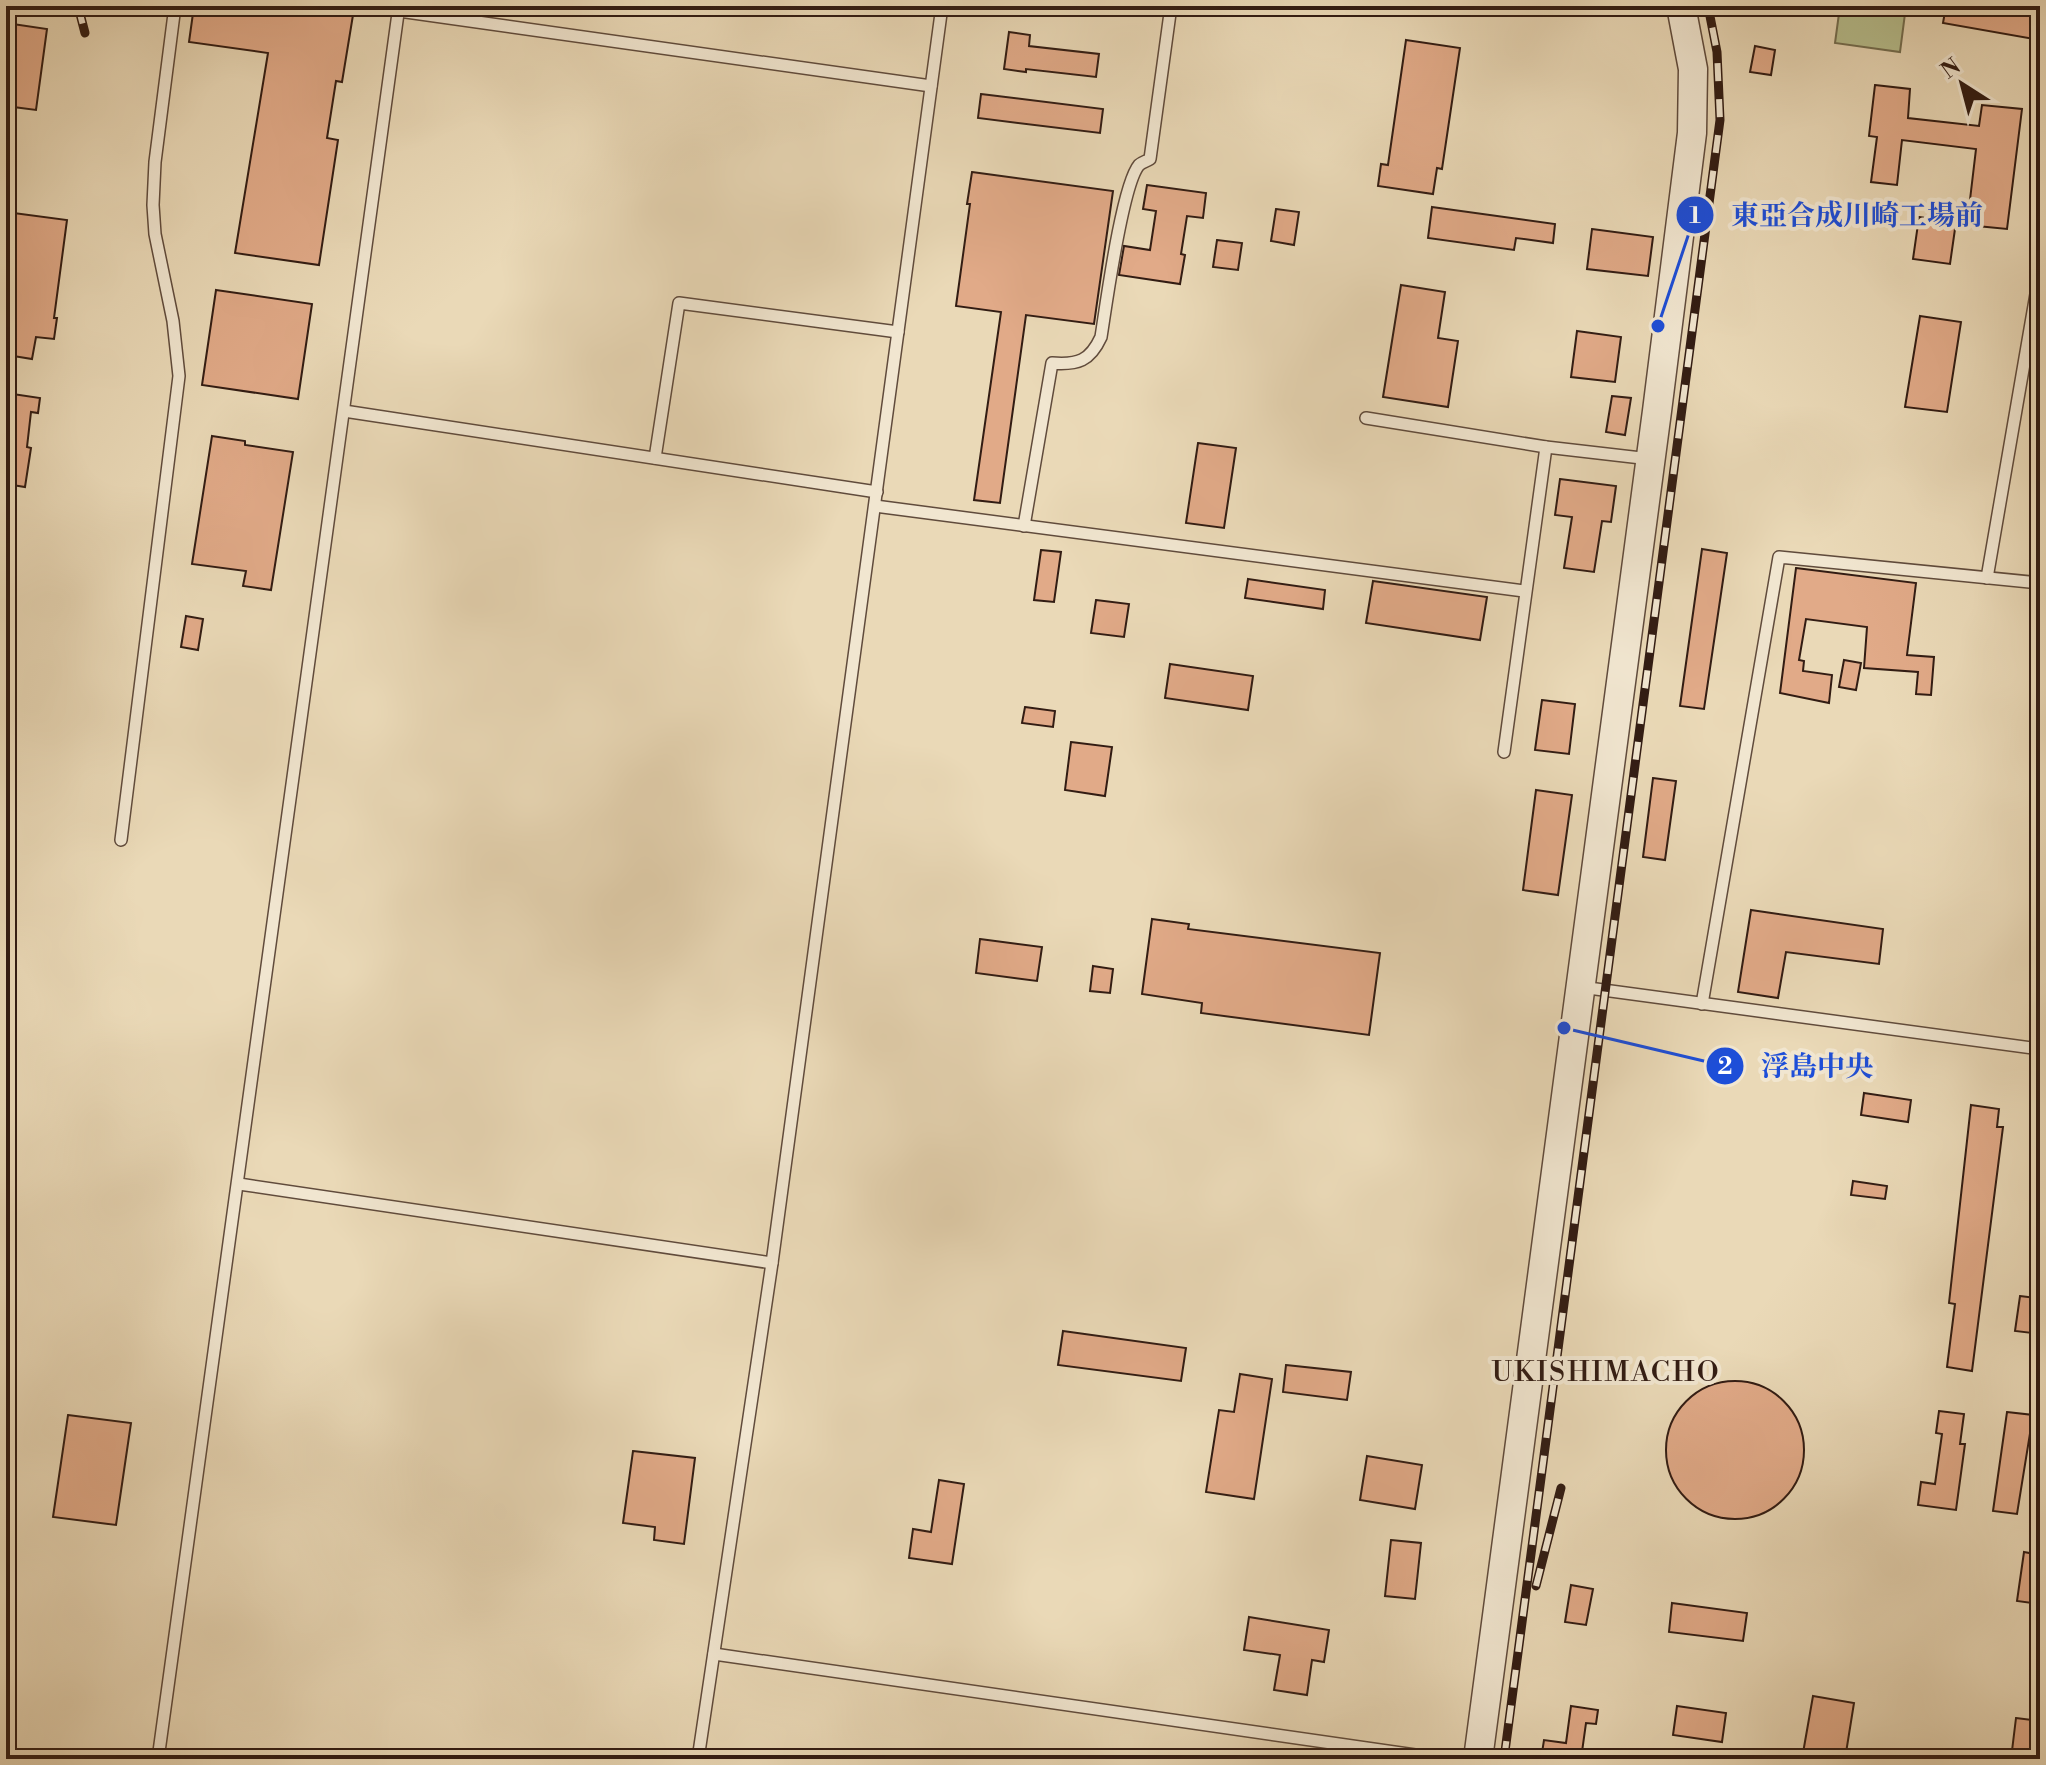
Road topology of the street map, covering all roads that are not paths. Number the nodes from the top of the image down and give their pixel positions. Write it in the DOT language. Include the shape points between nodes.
graph roads {
  1 [pos="175,6"];
  2 [pos="942,6"];
  3 [pos="1171,6"];
  4 [pos="1681,6"];
  5 [pos="399,8"];
  6 [pos="931,86"];
  7 [pos="2040,271"];
  8 [pos="898,332"];
  9 [pos="344,411"];
  10 [pos="1366,418"];
  11 [pos="1546,447"];
  12 [pos="655,458"];
  13 [pos="1651,459"];
  14 [pos="877,492"];
  15 [pos="875,506"];
  16 [pos="1024,526"];
  17 [pos="1987,578"];
  18 [pos="2040,583"];
  19 [pos="1524,591"];
  20 [pos="1504,752"];
  21 [pos="121,840"];
  22 [pos="1580,987"];
  23 [pos="1702,1004"];
  24 [pos="2040,1049"];
  25 [pos="239,1184"];
  26 [pos="772,1263"];
  27 [pos="714,1654"];
  28 [pos="1415,1755"];
  29 [pos="158,1759"];
  30 [pos="698,1759"];
  31 [pos="1478,1759"];
  1 -- 21 [label="lane" via="153,205 179,376"];
  2 -- 6 [label="lane"];
  3 -- 16 [label="lane" via="1150,159 1139,166 1131,182 1101,337 1086,360 1052,363"];
  4 -- 13 [label="street" via="1693,69 1692,133"];
  5 -- 6 [label="lane"];
  5 -- 9 [label="lane"];
  6 -- 8 [label="lane"];
  7 -- 17 [label="lane"];
  8 -- 12 [label="lane" via="679,303"];
  8 -- 14 [label="lane"];
  9 -- 12 [label="lane"];
  9 -- 25 [label="lane"];
  10 -- 11 [label="lane"];
  11 -- 13 [label="lane"];
  11 -- 19 [label="lane"];
  12 -- 14 [label="lane"];
  13 -- 22 [label="street"];
  14 -- 15 [label="lane"];
  15 -- 16 [label="lane"];
  15 -- 26 [label="lane"];
  16 -- 19 [label="lane"];
  17 -- 18 [label="lane"];
  17 -- 23 [label="lane" via="1779,557"];
  19 -- 20 [label="lane"];
  22 -- 23 [label="lane"];
  22 -- 31 [label="street"];
  23 -- 24 [label="lane"];
  25 -- 26 [label="lane"];
  25 -- 29 [label="lane"];
  26 -- 27 [label="lane"];
  27 -- 28 [label="lane"];
  27 -- 30 [label="lane"];
}
